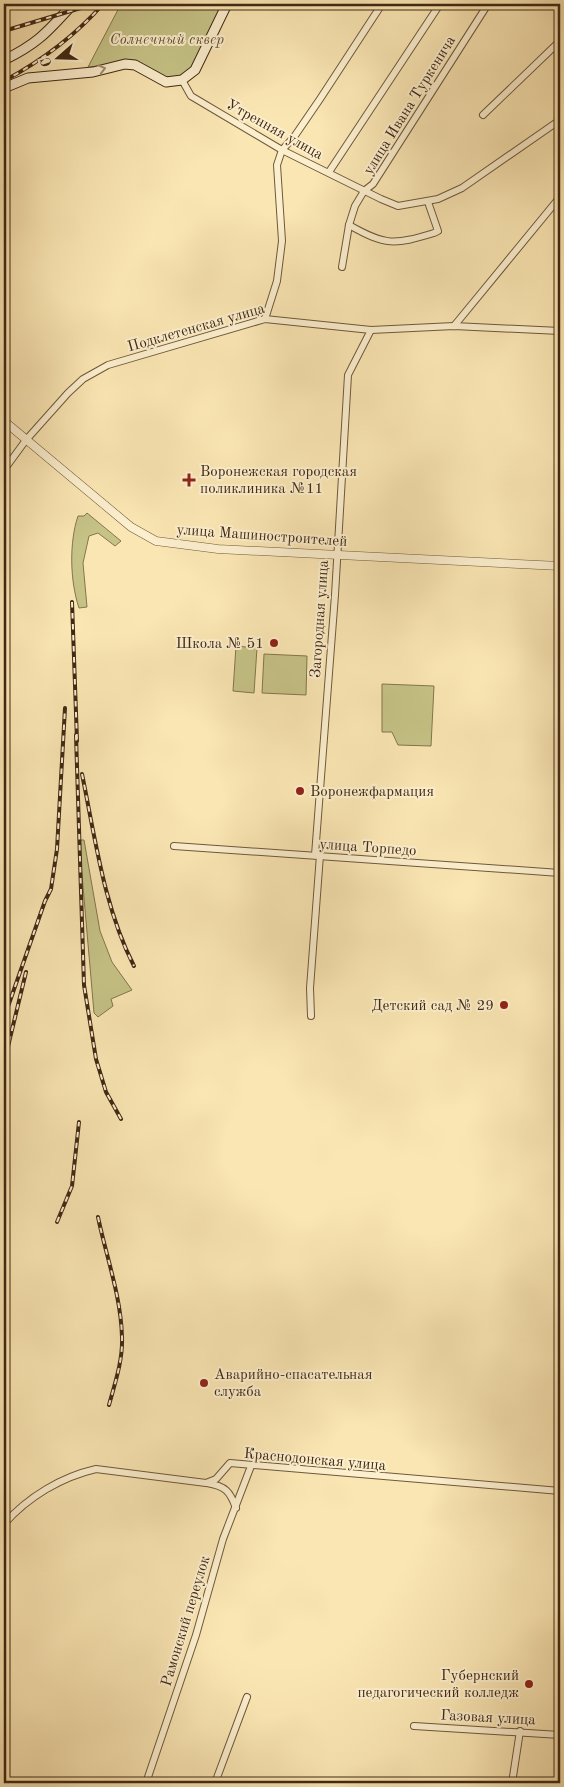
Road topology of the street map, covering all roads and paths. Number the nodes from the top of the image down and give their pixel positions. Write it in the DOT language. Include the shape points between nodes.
graph roads {
  1 [pos="73,4"];
  2 [pos="227,4"];
  3 [pos="382,4"];
  4 [pos="440,4"];
  5 [pos="488,4"];
  6 [pos="560,41"];
  7 [pos="4,60"];
  8 [pos="182,80"];
  9 [pos="4,88"];
  10 [pos="483,114"];
  11 [pos="560,120"];
  12 [pos="282,150"];
  13 [pos="328,172"];
  14 [pos="364,191"];
  15 [pos="560,197"];
  16 [pos="428,202"];
  17 [pos="348,225"];
  18 [pos="342,267"];
  19 [pos="265,319"];
  20 [pos="454,326"];
  21 [pos="371,330"];
  22 [pos="560,331"];
  23 [pos="4,421"];
  24 [pos="26,440"];
  25 [pos="4,470"];
  26 [pos="336,554"];
  27 [pos="560,566"];
  28 [pos="174,846"];
  29 [pos="318,855"];
  30 [pos="560,873"];
  31 [pos="311,1016"];
  32 [pos="251,1466"];
  33 [pos="206,1483"];
  34 [pos="560,1491"];
  35 [pos="236,1508"];
  36 [pos="4,1524"];
  37 [pos="247,1697"];
  38 [pos="414,1726"];
  39 [pos="520,1731"];
  40 [pos="560,1735"];
  41 [pos="146,1783"];
  42 [pos="215,1783"];
  43 [pos="512,1783"];
  1 -- 7 [label="main road" via="44,36 29,48"];
  2 -- 8 [label="main road" via="195,70"];
  3 -- 12 [label="street" via="294,137"];
  4 -- 13 [label="street"];
  5 -- 14 [label="street, улица Ивана Туркенича" via="373,184"];
  6 -- 10 [label="street"];
  9 -- 8 [label="main road, one-way" via="28,78 93,72 125,64 135,65 166,82"];
  8 -- 12 [label="street, Утренняя улица" via="191,96"];
  11 -- 16 [label="street, Утренняя улица" via="462,188"];
  12 -- 13 [label="street, Утренняя улица"];
  12 -- 19 [label="street" via="276,164 282,241 277,281"];
  13 -- 14 [label="street, Утренняя улица"];
  14 -- 16 [label="street, Утренняя улица" via="398,206"];
  14 -- 17 [label="street"];
  15 -- 20 [label="street"];
  16 -- 17 [label="street" via="437,225 438,231 434,234 401,243 388,242 371,238"];
  17 -- 18 [label="street"];
  19 -- 21 [label="street, Подклетенская улица"];
  19 -- 24 [label="street, Подклетенская улица" via="108,365 68,392"];
  20 -- 21 [label="street, Подклетенская улица"];
  20 -- 22 [label="street, Подклетенская улица"];
  21 -- 26 [label="street, Загородная улица" via="348,375"];
  23 -- 24 [label="street, улица Машиностроителей"];
  24 -- 25 [label="street, Подклетенская улица"];
  24 -- 26 [label="street, улица Машиностроителей" via="131,527 156,541 218,548"];
  26 -- 27 [label="street, улица Машиностроителей"];
  26 -- 29 [label="street, Загородная улица"];
  28 -- 29 [label="street, улица Торпедо"];
  29 -- 30 [label="street, улица Торпедо"];
  29 -- 31 [label="street, Загородная улица"];
  32 -- 33 [label="street, Краснодонская улица" via="230,1463 216,1479"];
  32 -- 34 [label="street, Краснодонская улица"];
  32 -- 35 [label="street, Рамонский переулок"];
  33 -- 35 [label="street" via="228,1490"];
  33 -- 36 [label="street" via="96,1469 32,1496"];
  35 -- 41 [label="street, Рамонский переулок" via="223,1539 196,1635"];
  37 -- 42 [label="street"];
  38 -- 39 [label="street, Газовая улица"];
  39 -- 40 [label="street, Газовая улица"];
  39 -- 43 [label="street"];
}
